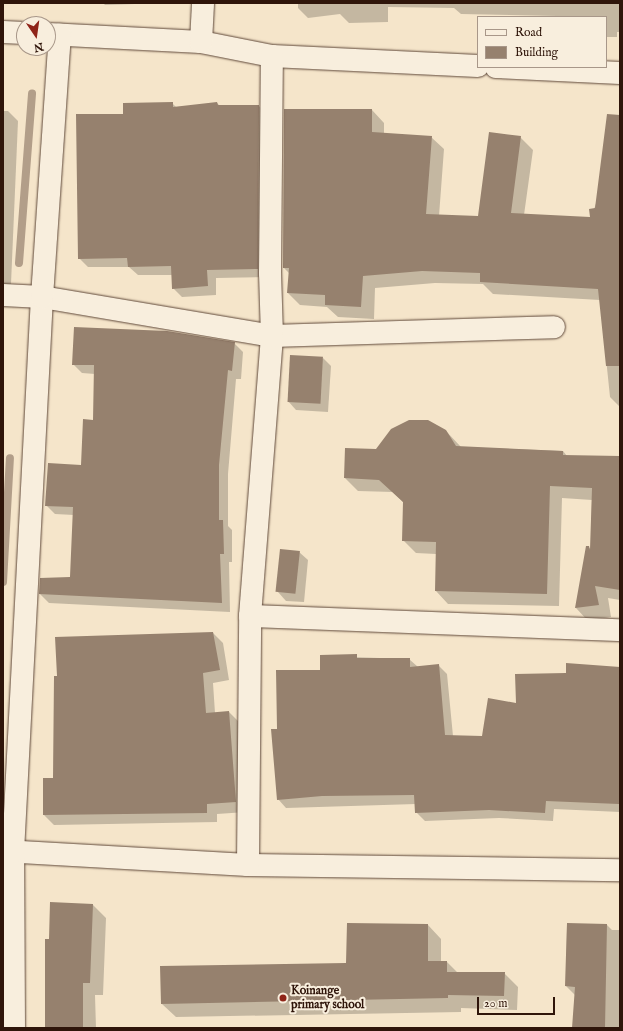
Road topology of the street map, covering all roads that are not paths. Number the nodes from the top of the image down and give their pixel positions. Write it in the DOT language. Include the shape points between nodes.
graph roads {
  1 [pos="203,3"];
  2 [pos="3,32"];
  3 [pos="16,33"];
  4 [pos="56,34"];
  5 [pos="201,42"];
  6 [pos="53,56"];
  7 [pos="272,56"];
  8 [pos="477,66"];
  9 [pos="517,68"];
  10 [pos="620,73"];
  11 [pos="3,295"];
  12 [pos="42,297"];
  13 [pos="554,327"];
  14 [pos="272,336"];
  15 [pos="250,616"];
  16 [pos="620,630"];
  17 [pos="8,852"];
  18 [pos="248,865"];
  19 [pos="620,870"];
  20 [pos="14,1028"];
  1 -- 5 [label="street"];
  2 -- 3 [label="street"];
  4 -- 5 [label="street"];
  5 -- 7 [label="street"];
  6 -- 12 [label="street"];
  7 -- 8 [label="street"];
  7 -- 14 [label="street"];
  9 -- 10 [label="street"];
  11 -- 12 [label="street"];
  12 -- 14 [label="street"];
  12 -- 17 [label="street"];
  13 -- 14 [label="street"];
  14 -- 15 [label="street"];
  15 -- 16 [label="street"];
  15 -- 18 [label="street"];
  17 -- 18 [label="street"];
  17 -- 20 [label="street"];
  18 -- 19 [label="street"];
}
